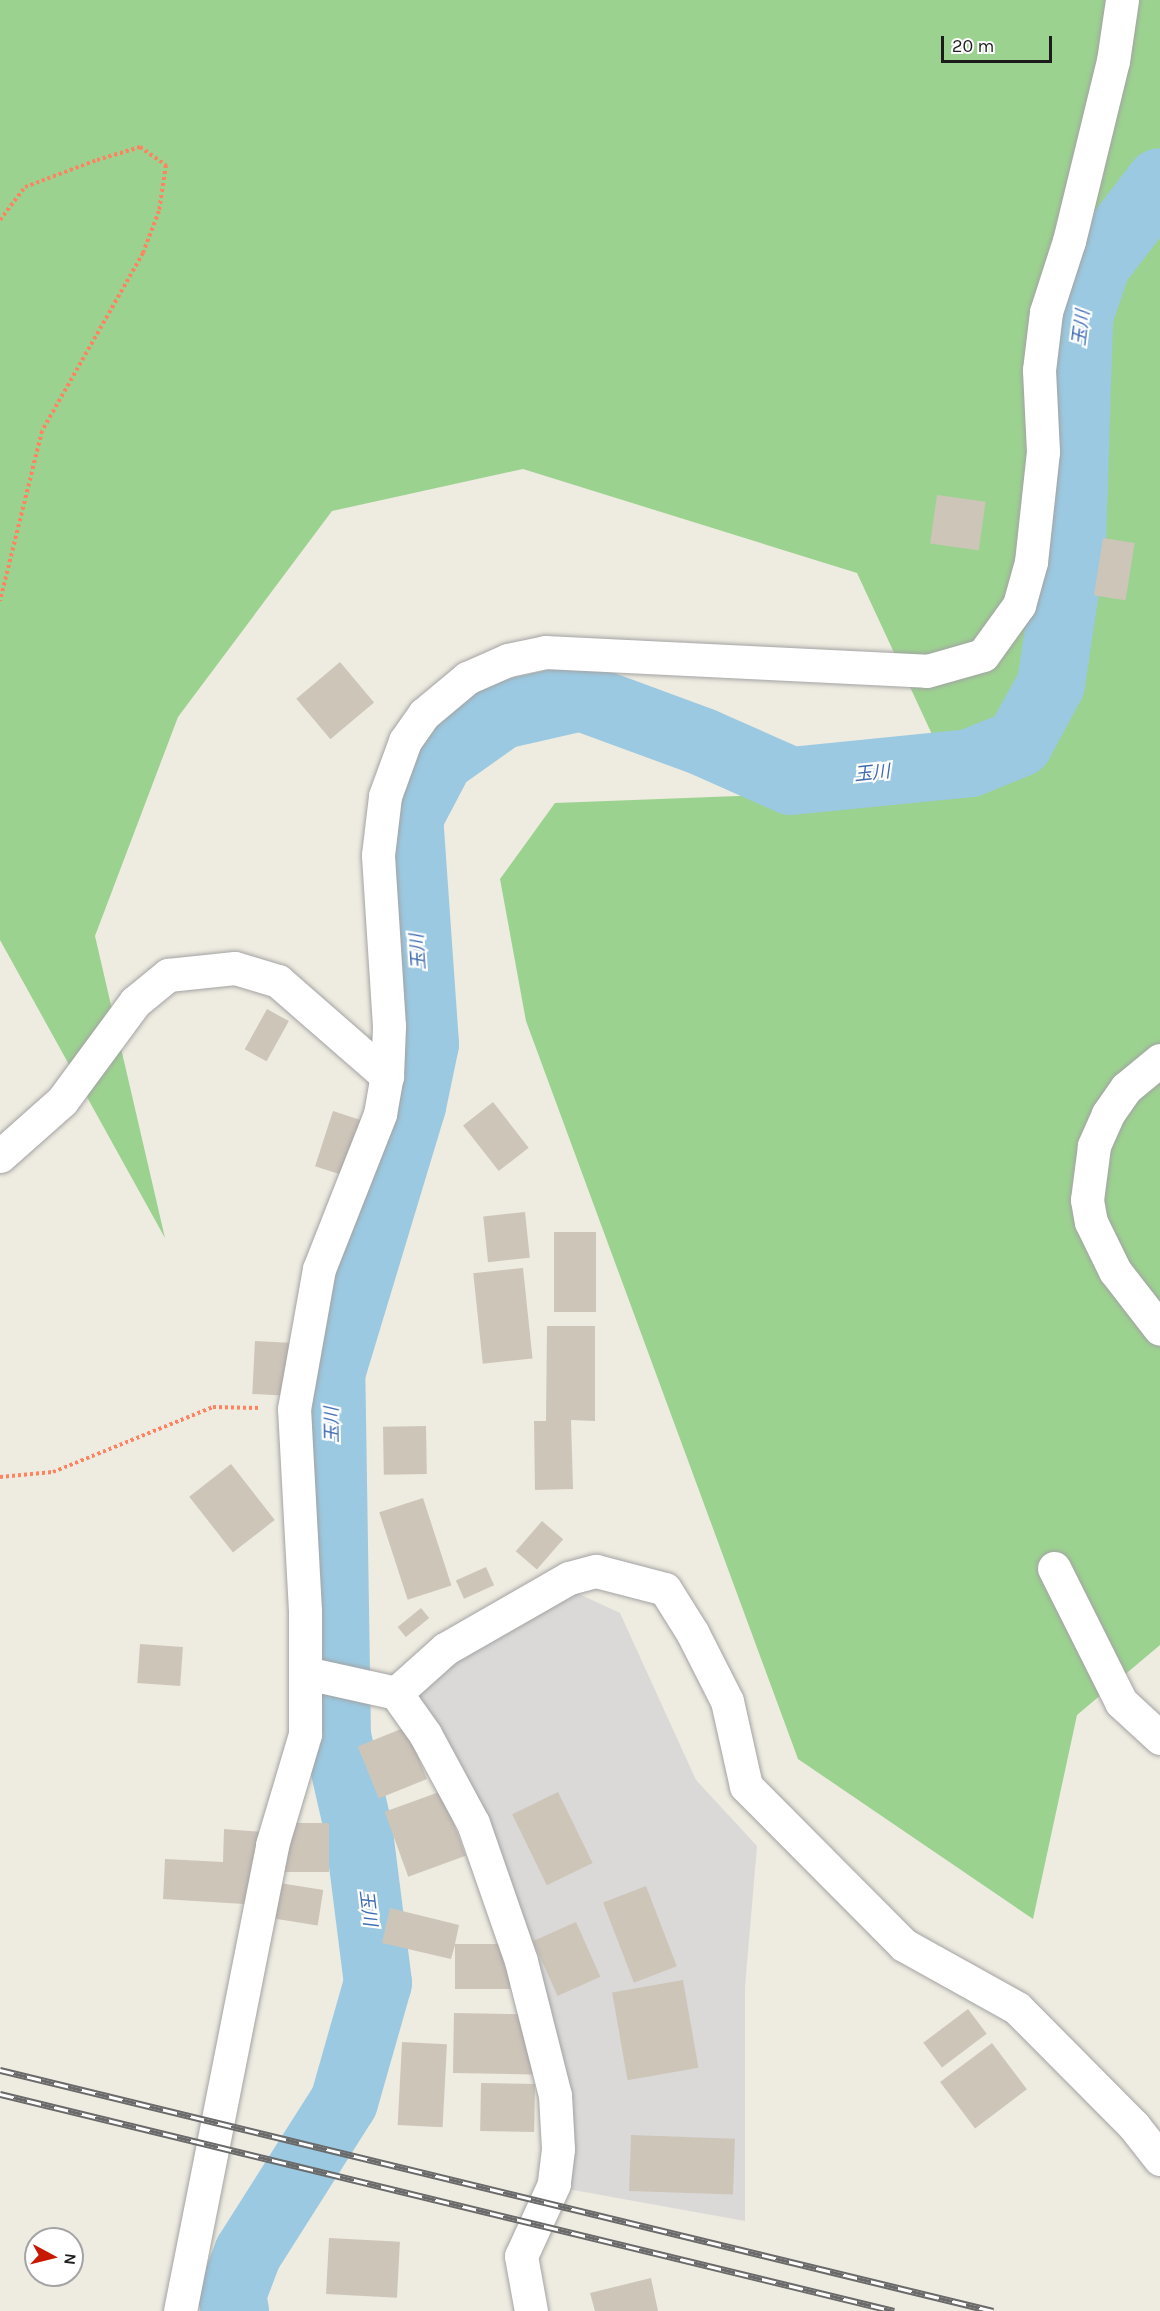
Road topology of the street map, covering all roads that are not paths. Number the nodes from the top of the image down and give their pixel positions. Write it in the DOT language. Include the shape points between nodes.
graph roads {
  1 [pos="1122,0"];
  2 [pos="1160,1060"];
  3 [pos="387,1076"];
  4 [pos="0,1156"];
  5 [pos="1160,1329"];
  6 [pos="1054,1568"];
  7 [pos="306,1672"];
  8 [pos="384,1692"];
  9 [pos="1160,1738"];
  10 [pos="1160,2159"];
  11 [pos="180,2311"];
  12 [pos="531,2311"];
  1 -- 3 [label="street" via="1113,61 1072,230 1046,312 1039,370 1043,452 1039,510 1031,562 1018,605 982,655 927,671 545,652 507,660 443,694 405,741 385,796 378,855 389,1026"];
  2 -- 5 [label="street" via="1126,1088 1108,1114 1094,1146 1087,1200 1091,1222 1115,1270"];
  3 -- 4 [label="street" via="278,981 235,968 168,975 135,1002 62,1101"];
  3 -- 7 [label="street" via="380,1114 319,1269 294,1409"];
  6 -- 9 [label="street" via="1121,1701"];
  7 -- 8 [label="street"];
  7 -- 11 [label="street" via="304,1734 272,1845"];
  8 -- 10 [label="street" via="445,1649 569,1578 596,1571 665,1589 727,1701 746,1786 904,1946 1017,2008 1134,2126"];
  8 -- 12 [label="street" via="425,1734 473,1822 521,1961 555,2095 558,2149 554,2184 521,2256"];
}
